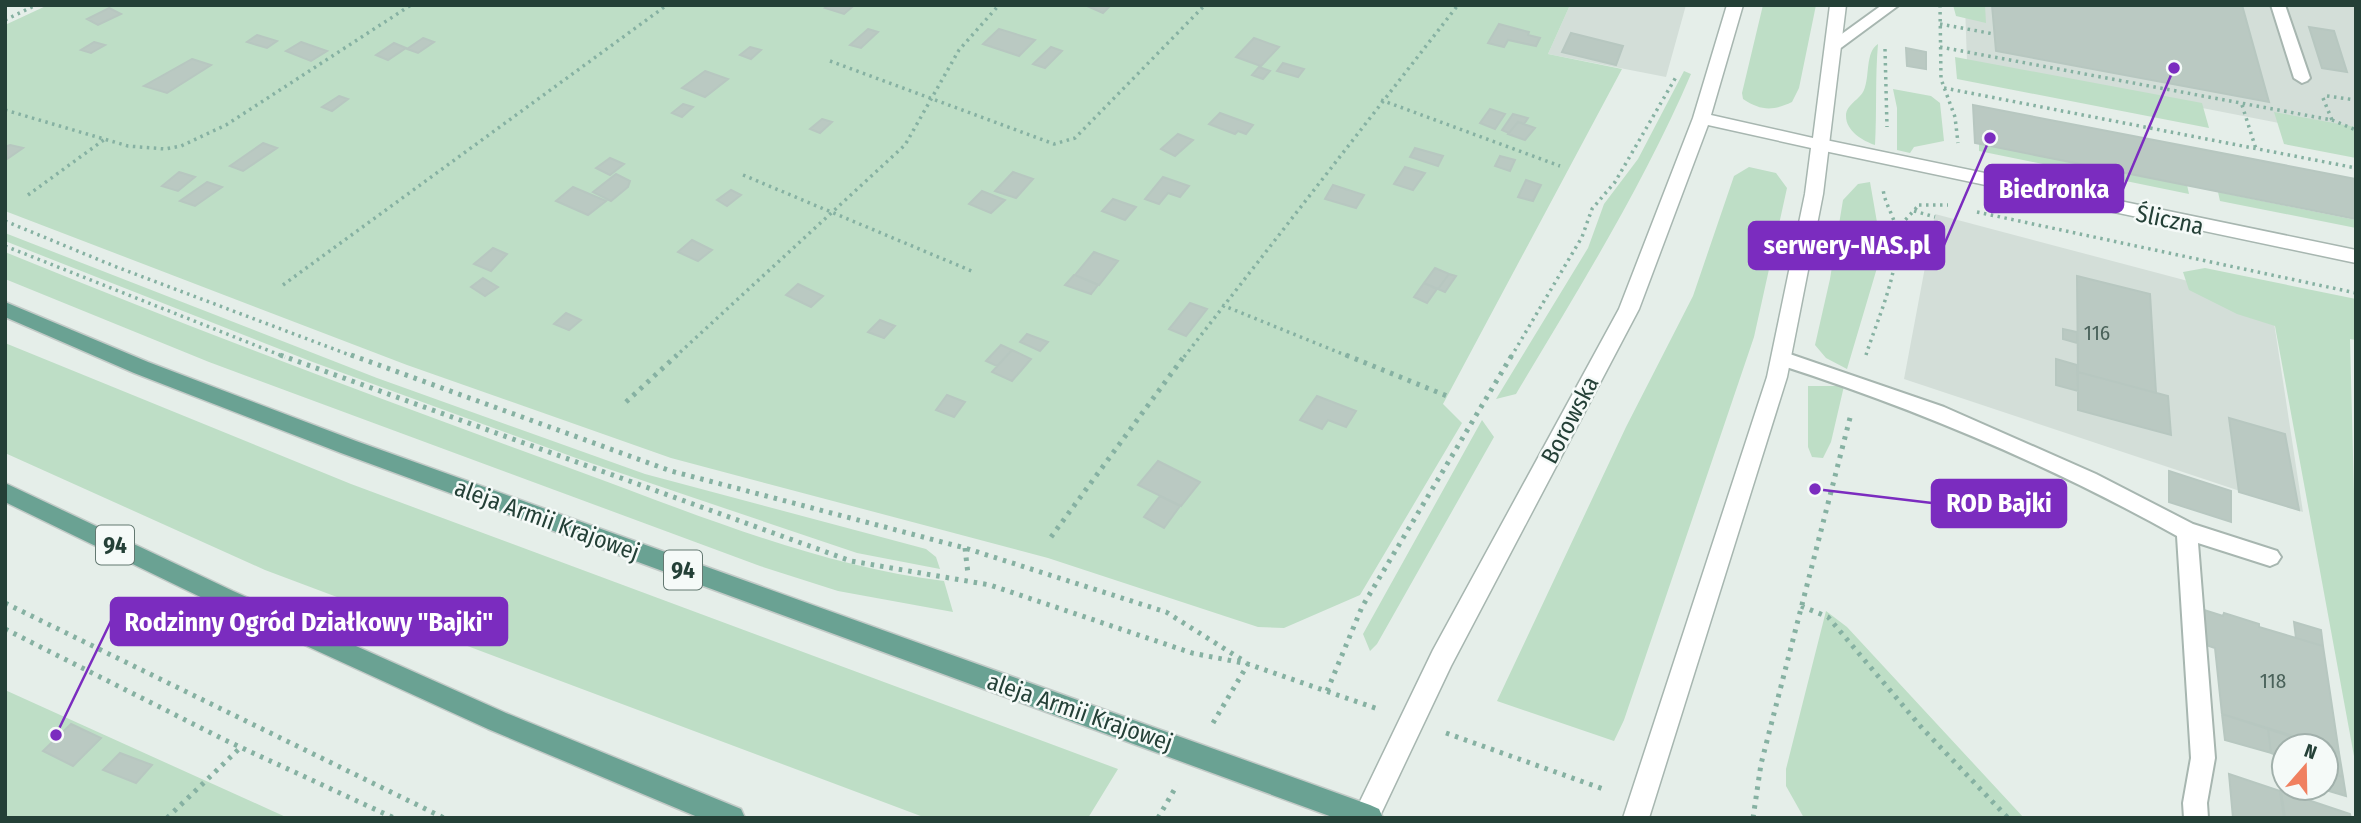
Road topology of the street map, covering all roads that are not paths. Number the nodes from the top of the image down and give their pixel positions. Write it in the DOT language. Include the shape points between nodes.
graph roads {
  1 [pos="1735,5"];
  2 [pos="1838,5"];
  3 [pos="1892,5"];
  4 [pos="2278,5"];
  5 [pos="1833,47"];
  6 [pos="2302,78"];
  7 [pos="1702,118"];
  8 [pos="1821,145"];
  9 [pos="2356,257"];
  10 [pos="5,309"];
  11 [pos="1781,358"];
  12 [pos="5,492"];
  13 [pos="2187,530"];
  14 [pos="2270,557"];
  15 [pos="1367,817"];
  16 [pos="732,818"];
  17 [pos="1636,818"];
  18 [pos="2196,818"];
  1 -- 7 [label="street, Borowska"];
  2 -- 5 [label="street"];
  3 -- 5 [label="lane"];
  4 -- 6 [label="lane"];
  5 -- 8 [label="street"];
  7 -- 8 [label="street, Śliczna"];
  7 -- 15 [label="street, Borowska" via="1629,309 1442,658"];
  8 -- 9 [label="street, Śliczna"];
  8 -- 11 [label="street"];
  10 -- 15 [label="main road, aleja Armii Krajowej / 94" via="342,445"];
  11 -- 13 [label="lane" via="1859,383 2058,464"];
  11 -- 17 [label="street"];
  12 -- 16 [label="main road, 94" via="497,721"];
  13 -- 14 [label="lane"];
  13 -- 18 [label="lane" via="2203,758"];
}
